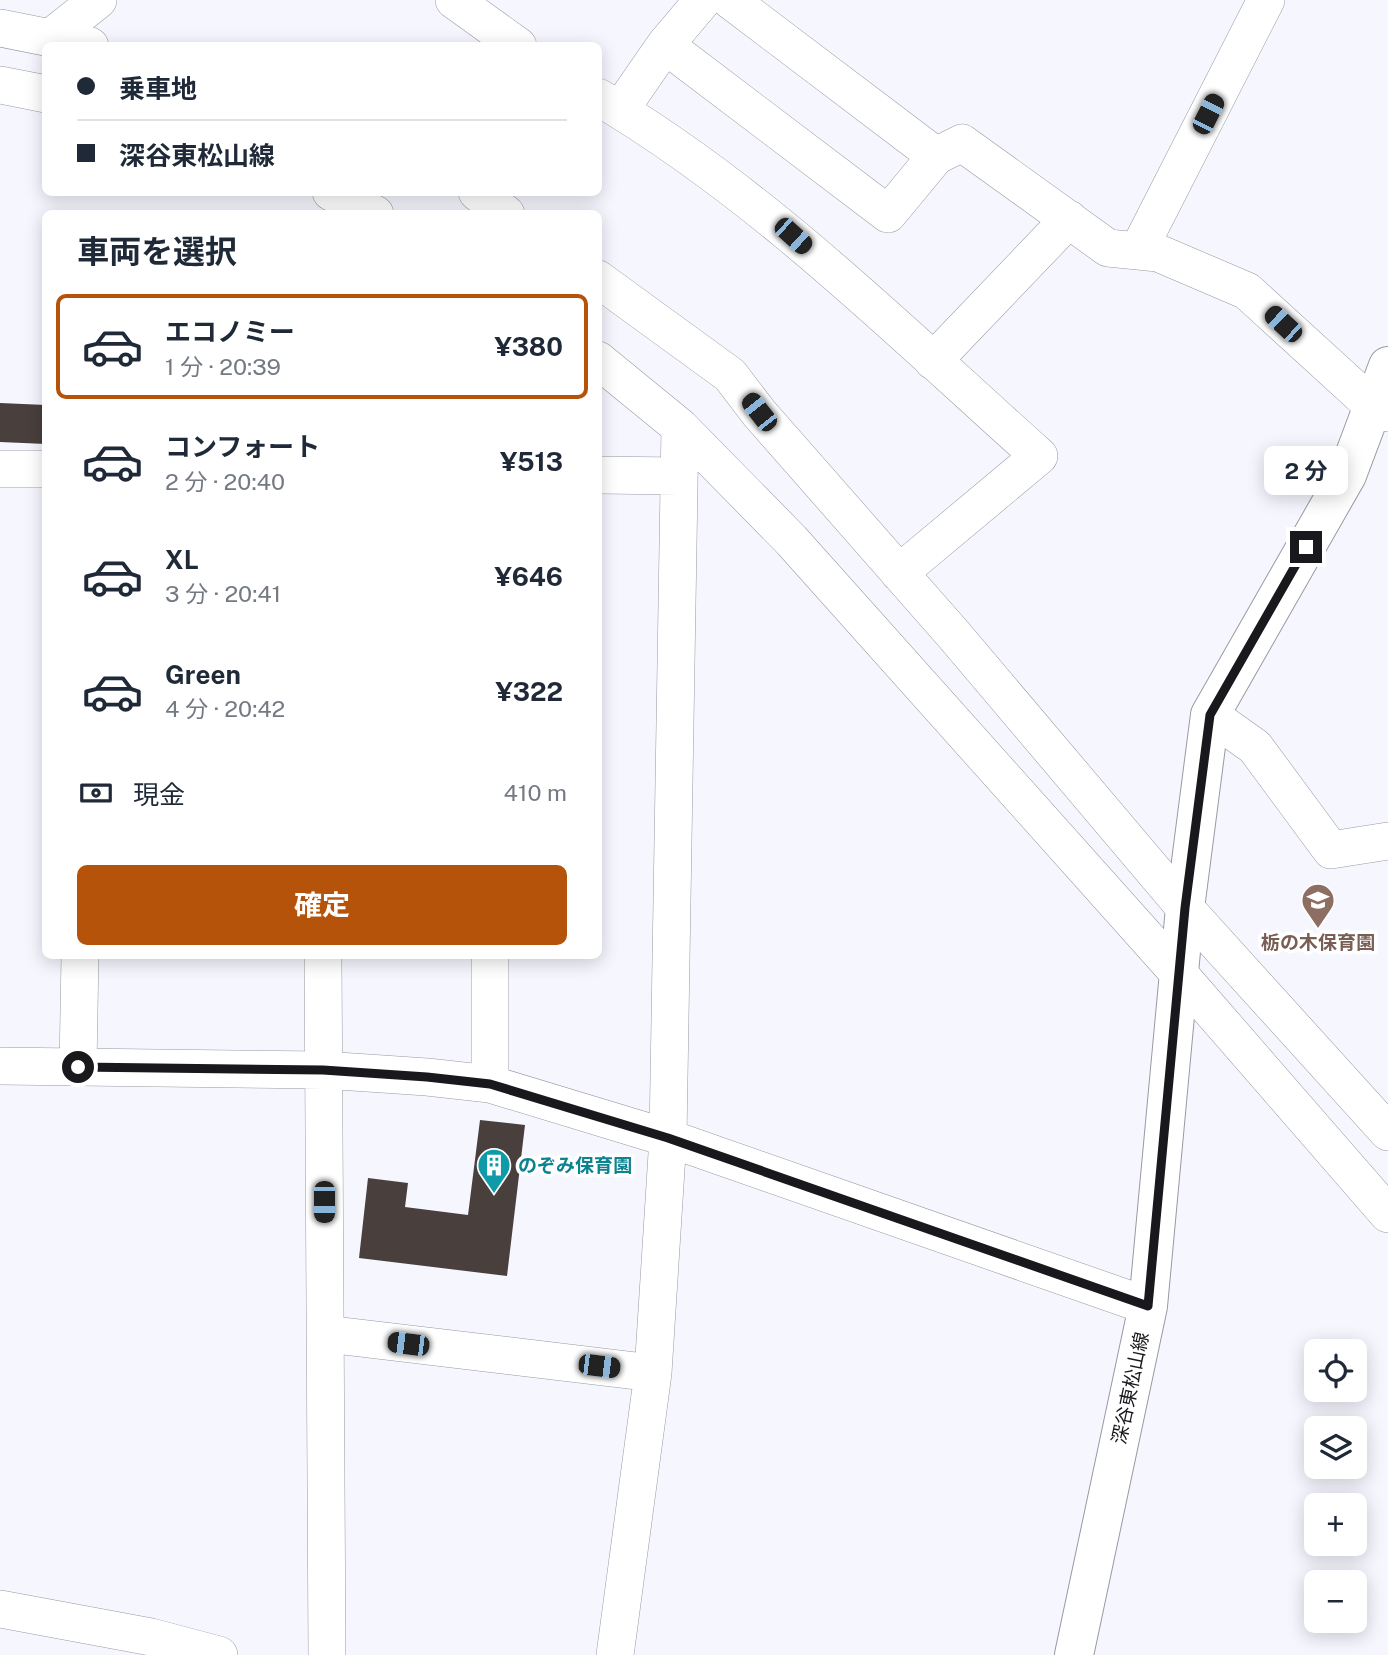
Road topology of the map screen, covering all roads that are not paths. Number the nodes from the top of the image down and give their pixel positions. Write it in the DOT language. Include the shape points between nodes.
graph roads {
  1 [pos="98,0"];
  2 [pos="454,0"];
  3 [pos="702,0"];
  4 [pos="730,0"];
  5 [pos="1266,0"];
  6 [pos="0,28"];
  7 [pos="50,38"];
  8 [pos="70,42"];
  9 [pos="512,42"];
  10 [pos="665,45"];
  11 [pos="0,85"];
  12 [pos="42,93"];
  13 [pos="609,104"];
  14 [pos="936,156"];
  15 [pos="339,196"];
  16 [pos="482,196"];
  17 [pos="367,210"];
  18 [pos="501,210"];
  19 [pos="1069,219"];
  20 [pos="1138,251"];
  21 [pos="602,282"];
  22 [pos="933,361"];
  23 [pos="602,362"];
  24 [pos="1388,366"];
  25 [pos="1380,409"];
  26 [pos="680,428"];
  27 [pos="0,469"];
  28 [pos="42,469"];
  29 [pos="602,475"];
  30 [pos="679,476"];
  31 [pos="899,573"];
  32 [pos="1210,715"];
  33 [pos="1388,841"];
  34 [pos="1185,908"];
  35 [pos="80,959"];
  36 [pos="323,959"];
  37 [pos="490,959"];
  38 [pos="1181,976"];
  39 [pos="0,1066"];
  40 [pos="78,1067"];
  41 [pos="323,1070"];
  42 [pos="490,1084"];
  43 [pos="1388,1132"];
  44 [pos="668,1138"];
  45 [pos="1388,1213"];
  46 [pos="1148,1306"];
  47 [pos="326,1334"];
  48 [pos="653,1373"];
  49 [pos="0,1609"];
  50 [pos="219,1655"];
  51 [pos="327,1655"];
  52 [pos="615,1655"];
  53 [pos="1074,1655"];
  1 -- 7 [label="street"];
  2 -- 9 [label="street"];
  3 -- 10 [label="street"];
  4 -- 14 [label="street"];
  5 -- 20 [label="street"];
  6 -- 7 [label="street"];
  7 -- 8 [label="street"];
  10 -- 13 [label="street"];
  10 -- 14 [label="street" via="888,214"];
  11 -- 12 [label="street"];
  13 -- 22 [label="street" via="648,126 793,236"];
  14 -- 19 [label="street" via="962,143"];
  15 -- 17 [label="street"];
  16 -- 18 [label="street"];
  19 -- 20 [label="street" via="1108,247"];
  19 -- 22 [label="street"];
  20 -- 25 [label="street" via="1158,253 1247,291"];
  21 -- 31 [label="street" via="730,375"];
  22 -- 31 [label="street" via="1039,456"];
  23 -- 26 [label="street"];
  24 -- 25 [label="main road, 深谷東松山線"];
  25 -- 32 [label="main road, 深谷東松山線"];
  26 -- 30 [label="street"];
  26 -- 38 [label="street" via="791,540"];
  27 -- 28 [label="street"];
  29 -- 30 [label="street"];
  30 -- 44 [label="street"];
  31 -- 34 [label="street"];
  32 -- 33 [label="street" via="1255,747 1331,850"];
  32 -- 34 [label="main road, 深谷東松山線"];
  34 -- 38 [label="main road, 深谷東松山線"];
  34 -- 43 [label="street"];
  35 -- 40 [label="street"];
  36 -- 41 [label="street"];
  37 -- 42 [label="street"];
  38 -- 45 [label="street"];
  38 -- 46 [label="main road, 深谷東松山線"];
  39 -- 40 [label="street"];
  40 -- 41 [label="street"];
  41 -- 42 [label="street"];
  41 -- 47 [label="street"];
  42 -- 44 [label="street"];
  44 -- 46 [label="street"];
  44 -- 48 [label="street"];
  46 -- 53 [label="main road, 深谷東松山線"];
  47 -- 48 [label="street"];
  47 -- 51 [label="street"];
  48 -- 52 [label="street"];
  49 -- 50 [label="street" via="151,1637"];
}
